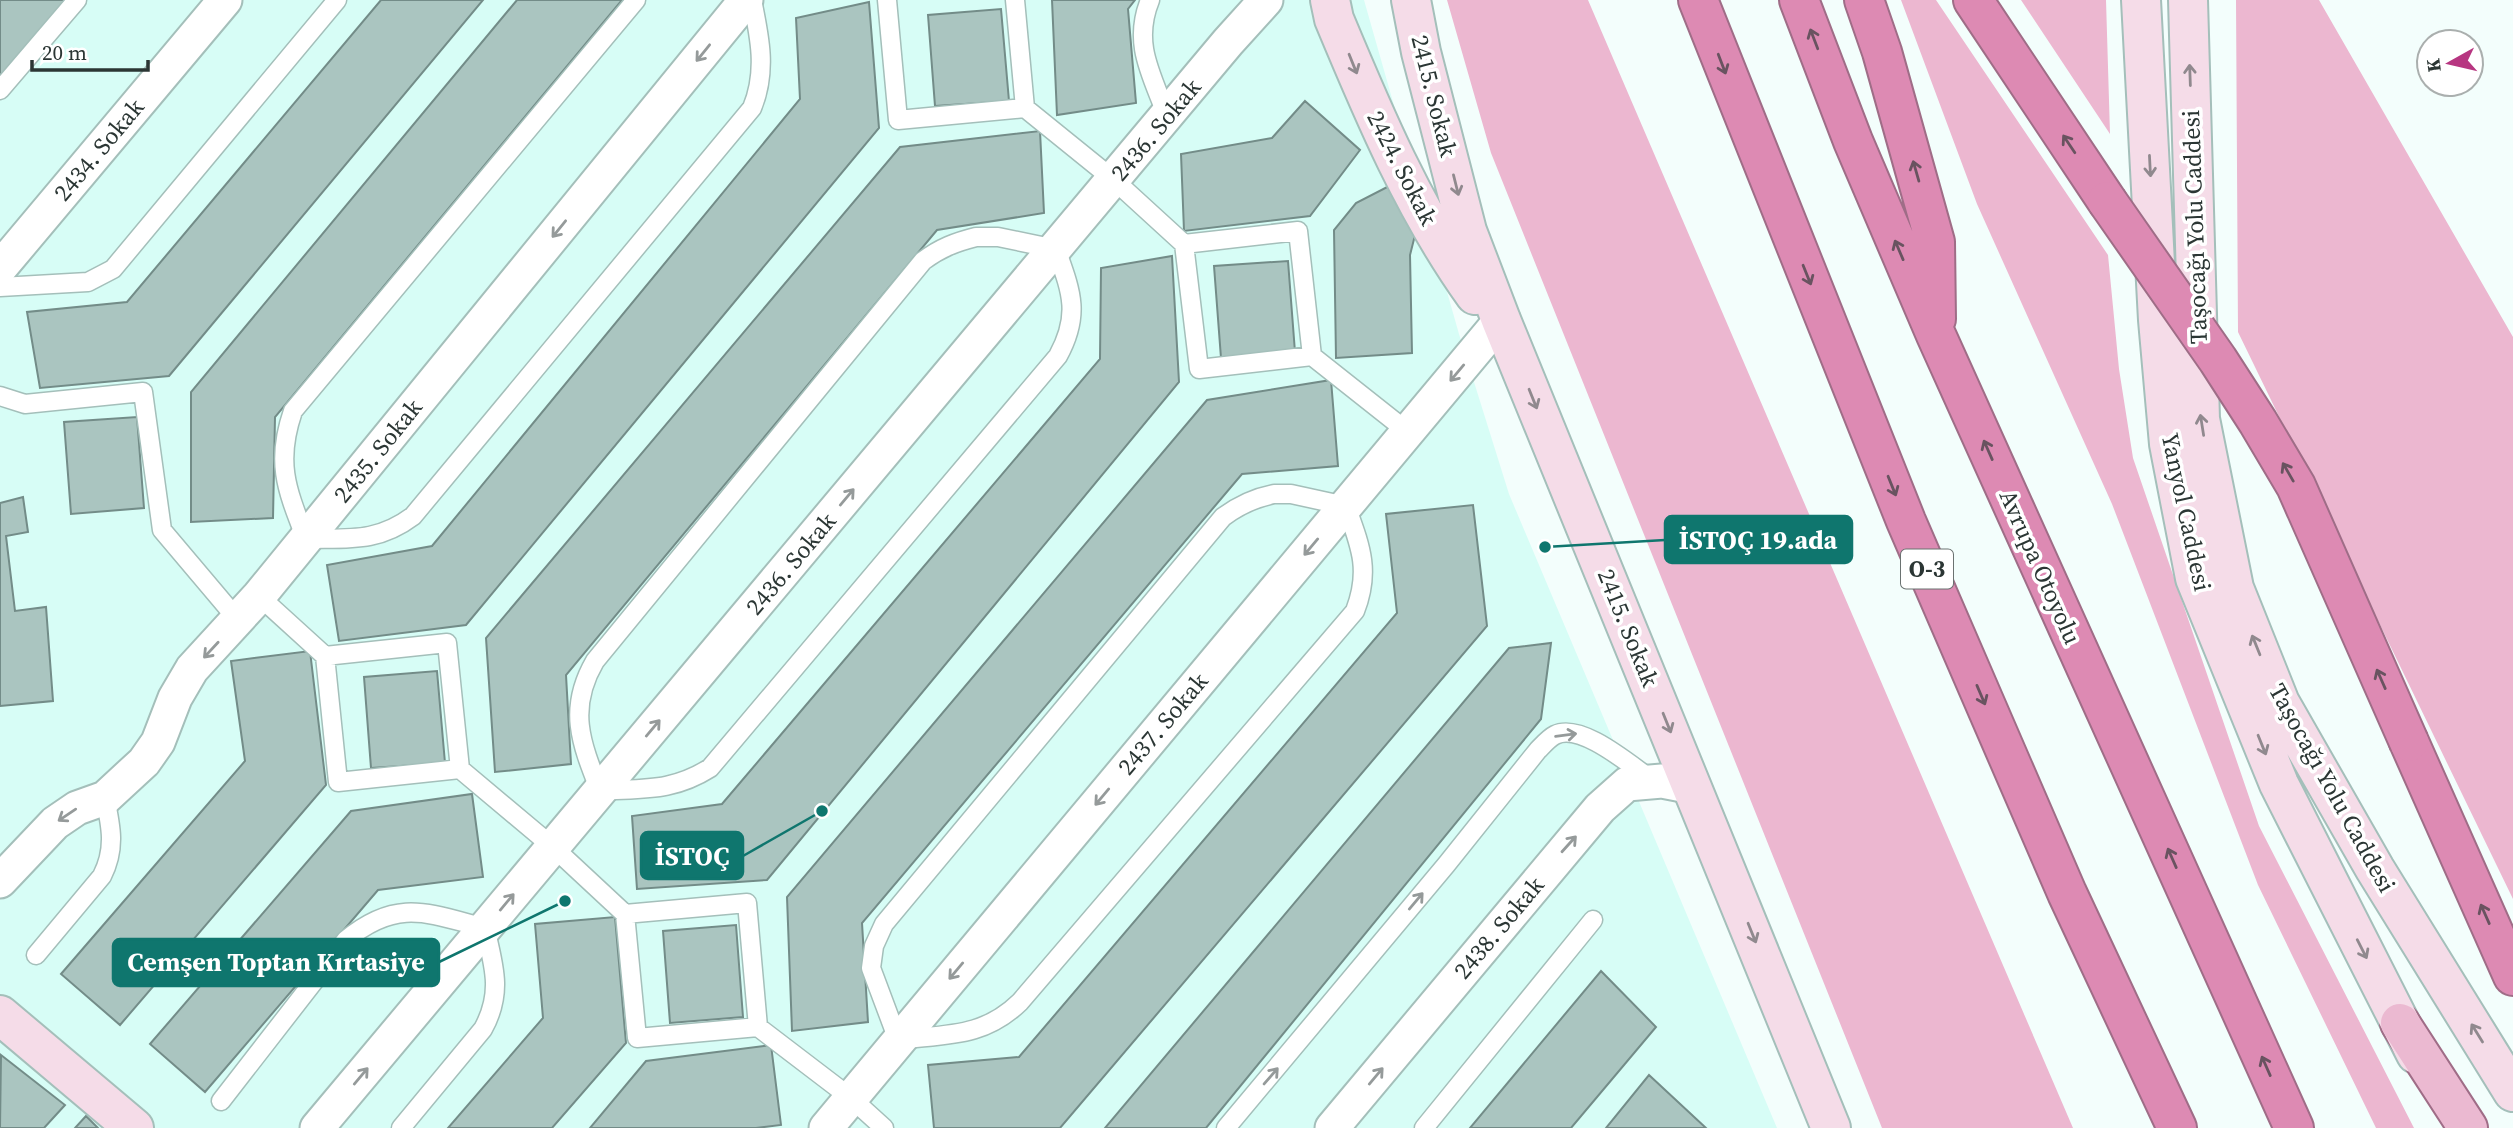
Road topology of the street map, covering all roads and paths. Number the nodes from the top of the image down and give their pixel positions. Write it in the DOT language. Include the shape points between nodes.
graph roads {
  1 [pos="77,0"];
  2 [pos="225,0"];
  3 [pos="337,0"];
  4 [pos="636,0"];
  5 [pos="746,0"];
  6 [pos="752,0"];
  7 [pos="887,0"];
  8 [pos="1015,0"];
  9 [pos="1150,0"];
  10 [pos="1266,0"];
  11 [pos="1330,0"];
  12 [pos="1411,0"];
  13 [pos="1698,0"];
  14 [pos="1799,0"];
  15 [pos="1864,0"];
  16 [pos="1973,0"];
  17 [pos="2141,0"];
  18 [pos="2188,0"];
  19 [pos="0,90"];
  20 [pos="1025,108"];
  21 [pos="1167,116"];
  22 [pos="1114,180"];
  23 [pos="1184,244"];
  24 [pos="1056,249"];
  25 [pos="0,268"];
  26 [pos="0,287"];
  27 [pos="1501,320"];
  28 [pos="1936,335"];
  29 [pos="1312,356"];
  30 [pos="0,396"];
  31 [pos="1408,432"];
  32 [pos="1346,506"];
  33 [pos="306,539"];
  34 [pos="248,608"];
  35 [pos="325,656"];
  36 [pos="460,769"];
  37 [pos="1655,782"];
  38 [pos="1693,787"];
  39 [pos="600,791"];
  40 [pos="105,798"];
  41 [pos="553,847"];
  42 [pos="0,881"];
  43 [pos="625,914"];
  44 [pos="1593,920"];
  45 [pos="485,928"];
  46 [pos="36,954"];
  47 [pos="2513,976"];
  48 [pos="0,1015"];
  49 [pos="2400,1023"];
  50 [pos="758,1027"];
  51 [pos="898,1040"];
  52 [pos="2513,1091"];
  53 [pos="851,1098"];
  54 [pos="221,1101"];
  55 [pos="1823,1122"];
  56 [pos="134,1128"];
  57 [pos="317,1128"];
  58 [pos="401,1128"];
  59 [pos="826,1128"];
  60 [pos="884,1128"];
  61 [pos="1226,1128"];
  62 [pos="1332,1128"];
  63 [pos="1424,1128"];
  64 [pos="2177,1128"];
  65 [pos="2294,1128"];
  66 [pos="2453,1128"];
  67 [pos="2468,1128"];
  1 -- 19 [label="lane"];
  2 -- 25 [label="street, 2434. Sokak"];
  3 -- 26 [label="lane" via="113,270 88,282"];
  4 -- 33 [label="lane" via="293,411 285,438 284,470 287,492"];
  5 -- 33 [label="street, 2435. Sokak, one-way"];
  6 -- 33 [label="lane" via="760,39 761,80 752,108 413,516 376,536"];
  7 -- 20 [label="lane" via="898,120"];
  8 -- 20 [label="lane"];
  9 -- 21 [label="lane" via="1142,43"];
  10 -- 21 [label="street, 2436. Sokak"];
  11 -- 27 [label="main road, 2424. Sokak, one-way" via="1355,70 1421,211 1480,301"];
  12 -- 27 [label="main road, 2415. Sokak, one-way" via="1467,231"];
  13 -- 64 [label="highway, O-3, one-way" via="1912,534 2067,893"];
  28 -- 14 [label="highway, Avrupa Otoyolu, one-way"];
  28 -- 15 [label="highway, one-way" via="1936,242"];
  47 -- 16 [label="highway, one-way, bridge" via="2296,486 2218,360"];
  17 -- 49 [label="main road, Yanyol Caddesi, one-way" via="2169,444 2195,578 2279,785"];
  52 -- 18 [label="main road, Taşocağı Yolu Caddesi, one-way" via="2375,869 2280,704 2234,588 2200,419"];
  20 -- 22 [label="lane"];
  21 -- 22 [label="street, 2436. Sokak"];
  22 -- 23 [label="lane"];
  22 -- 24 [label="street, 2436. Sokak"];
  23 -- 29 [label="lane" via="1199,369"];
  23 -- 29 [label="lane" via="1298,231"];
  39 -- 24 [label="street, 2436. Sokak, one-way"];
  24 -- 39 [label="lane" via="1073,309 1066,341 1049,367 710,768 667,787"];
  24 -- 39 [label="lane" via="976,237 938,250 923,261 595,661 583,685 578,723 582,747"];
  27 -- 31 [label="street, 2437. Sokak, one-way"];
  27 -- 38 [label="main road, 2415. Sokak, one-way"];
  65 -- 28 [label="highway, Avrupa Otoyolu, one-way"];
  29 -- 31 [label="lane"];
  30 -- 34 [label="lane" via="26,404 143,392 162,530"];
  31 -- 32 [label="street, 2437. Sokak"];
  32 -- 51 [label="street, 2437. Sokak, one-way"];
  32 -- 51 [label="lane" via="1364,564 1355,611 1006,1016 971,1032"];
  32 -- 51 [label="lane" via="1274,494 1239,505 1223,517 884,924 871,968"];
  33 -- 34 [label="street, 2435. Sokak"];
  34 -- 35 [label="lane"];
  34 -- 40 [label="street, 2435. Sokak, one-way" via="192,669 144,762"];
  35 -- 36 [label="lane" via="338,782"];
  35 -- 36 [label="lane" via="447,643"];
  36 -- 41 [label="lane"];
  37 -- 38 [label="street, 2438. Sokak"];
  61 -- 37 [label="lane, one-way" via="1538,750 1556,735 1576,733 1596,742"];
  62 -- 37 [label="street, 2438. Sokak, one-way" via="1600,808 1627,784"];
  38 -- 55 [label="main road, 2415. Sokak, one-way"];
  39 -- 41 [label="street, 2436. Sokak"];
  40 -- 42 [label="street, 2435. Sokak, one-way" via="77,808 55,823"];
  40 -- 46 [label="lane" via="113,840 108,865"];
  41 -- 43 [label="lane"];
  45 -- 41 [label="street, 2436. Sokak, one-way"];
  43 -- 50 [label="lane" via="637,1038"];
  43 -- 50 [label="lane" via="747,903"];
  44 -- 63 [label="lane"];
  45 -- 54 [label="lane" via="423,912 402,912 363,926 346,940"];
  57 -- 45 [label="street, 2436. Sokak, one-way"];
  45 -- 58 [label="lane" via="496,986 491,1016"];
  48 -- 56 [label="main road"];
  49 -- 66 [label="main road, Yanyol Caddesi"];
  49 -- 67 [label="main road"];
  50 -- 53 [label="lane"];
  51 -- 53 [label="street, 2437. Sokak"];
  53 -- 59 [label="street, 2437. Sokak"];
  53 -- 60 [label="lane"];
}
